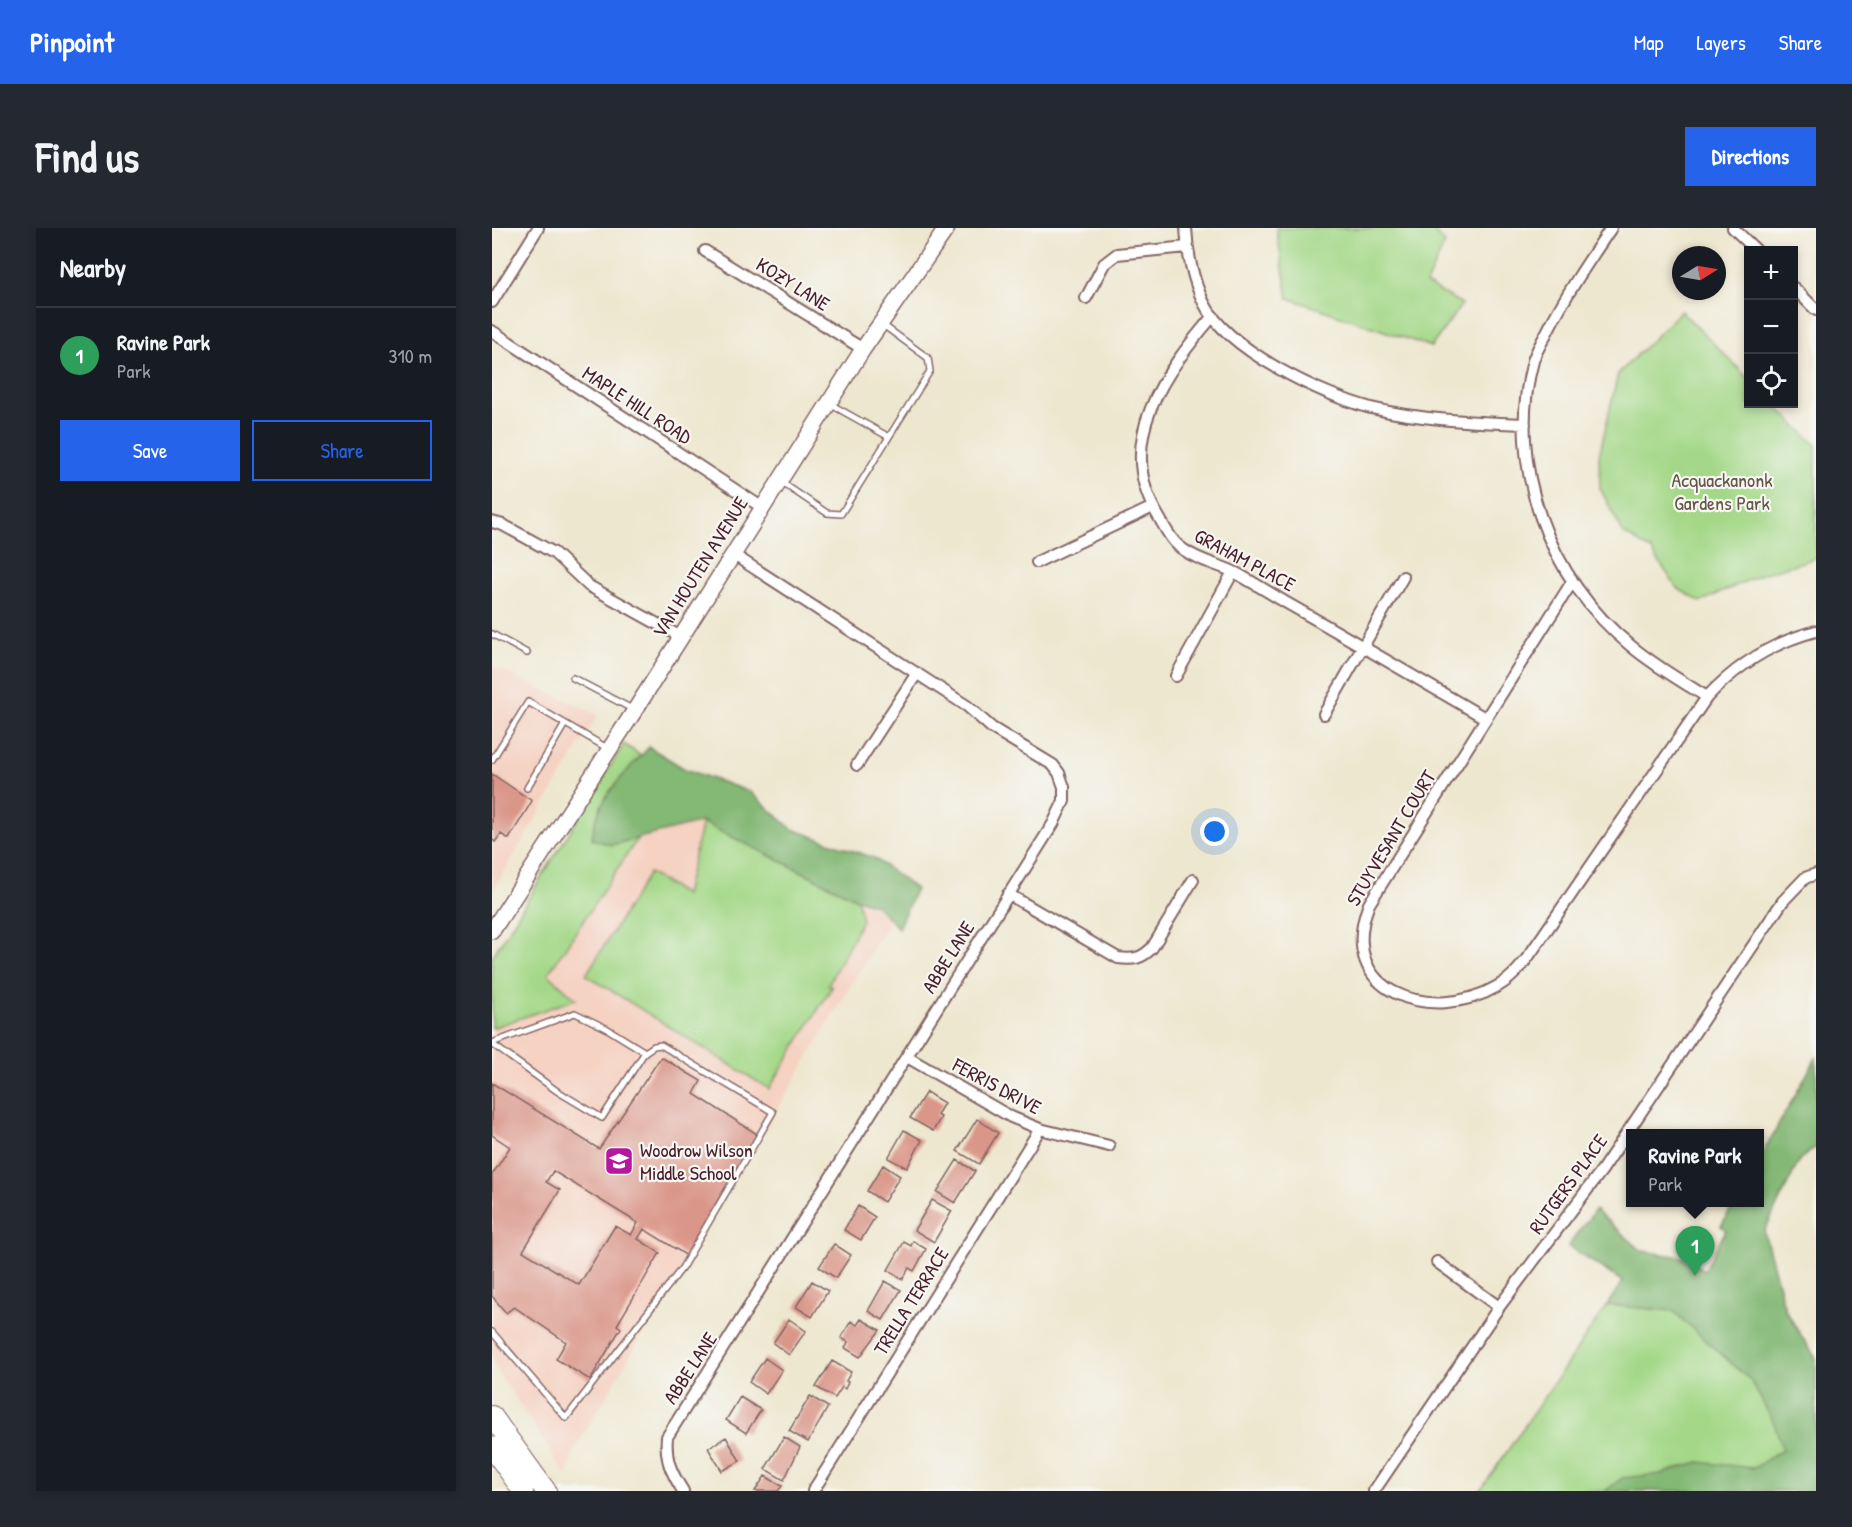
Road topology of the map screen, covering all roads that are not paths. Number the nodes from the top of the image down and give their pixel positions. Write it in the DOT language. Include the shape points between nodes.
graph roads {
  1 [pos="538,228"];
  2 [pos="947,228"];
  3 [pos="1186,228"];
  4 [pos="1611,228"];
  5 [pos="1733,228"];
  6 [pos="1752,246"];
  7 [pos="1187,248"];
  8 [pos="705,251"];
  9 [pos="1798,292"];
  10 [pos="1086,298"];
  11 [pos="492,302"];
  12 [pos="1816,310"];
  13 [pos="1213,316"];
  14 [pos="881,323"];
  15 [pos="492,331"];
  16 [pos="863,349"];
  17 [pos="829,404"];
  18 [pos="1525,424"];
  19 [pos="889,437"];
  20 [pos="780,481"];
  21 [pos="1153,507"];
  22 [pos="763,508"];
  23 [pos="492,522"];
  24 [pos="734,555"];
  25 [pos="1037,562"];
  26 [pos="1233,572"];
  27 [pos="1403,577"];
  28 [pos="1572,582"];
  29 [pos="1816,631"];
  30 [pos="492,634"];
  31 [pos="681,638"];
  32 [pos="1364,647"];
  33 [pos="527,653"];
  34 [pos="917,673"];
  35 [pos="1176,676"];
  36 [pos="573,678"];
  37 [pos="1707,697"];
  38 [pos="635,711"];
  39 [pos="1324,714"];
  40 [pos="1485,718"];
  41 [pos="565,724"];
  42 [pos="609,750"];
  43 [pos="492,760"];
  44 [pos="857,765"];
  45 [pos="527,788"];
  46 [pos="1816,874"];
  47 [pos="1193,880"];
  48 [pos="1008,894"];
  49 [pos="492,931"];
  50 [pos="492,1044"];
  51 [pos="645,1052"];
  52 [pos="907,1057"];
  53 [pos="1630,1129"];
  54 [pos="1040,1130"];
  55 [pos="1626,1134"];
  56 [pos="1109,1146"];
  57 [pos="1437,1262"];
  58 [pos="1499,1307"];
  59 [pos="492,1332"];
  60 [pos="492,1416"];
  61 [pos="492,1447"];
  62 [pos="523,1491"];
  63 [pos="546,1491"];
  64 [pos="683,1491"];
  65 [pos="813,1491"];
  66 [pos="1374,1491"];
  1 -- 11 [label="street"];
  2 -- 14 [label="main road, VAN HOUTEN AVENUE"];
  3 -- 7 [label="street"];
  4 -- 18 [label="street" via="1570,289 1533,360"];
  5 -- 6 [label="street"];
  7 -- 10 [label="street" via="1118,254 1104,264"];
  7 -- 13 [label="street" via="1204,303"];
  8 -- 16 [label="street, KOZY LANE"];
  9 -- 12 [label="street"];
  13 -- 18 [label="street" via="1255,353 1298,378 1369,407 1459,422"];
  13 -- 21 [label="street, GRAHAM PLACE" via="1180,355 1151,407 1142,443 1143,483"];
  14 -- 16 [label="main road, VAN HOUTEN AVENUE"];
  14 -- 19 [label="lane" via="928,358 930,371"];
  15 -- 22 [label="street, MAPLE HILL ROAD"];
  16 -- 17 [label="main road, VAN HOUTEN AVENUE"];
  17 -- 19 [label="lane"];
  17 -- 20 [label="main road, VAN HOUTEN AVENUE"];
  18 -- 28 [label="street" via="1526,458 1536,506"];
  19 -- 20 [label="lane" via="841,514 826,513"];
  20 -- 22 [label="main road, VAN HOUTEN AVENUE"];
  21 -- 25 [label="street"];
  21 -- 26 [label="street, GRAHAM PLACE" via="1182,550"];
  22 -- 24 [label="main road, VAN HOUTEN AVENUE"];
  23 -- 31 [label="street" via="554,552 589,586"];
  24 -- 31 [label="main road, VAN HOUTEN AVENUE"];
  24 -- 34 [label="street, ABBE LANE"];
  26 -- 32 [label="street, GRAHAM PLACE"];
  26 -- 35 [label="street"];
  27 -- 32 [label="street"];
  28 -- 37 [label="street" via="1629,645"];
  28 -- 40 [label="street, STUYVESANT COURT"];
  29 -- 37 [label="street, STUYVESANT COURT" via="1793,637 1756,656"];
  30 -- 33 [label="lane"];
  31 -- 38 [label="main road, VAN HOUTEN AVENUE"];
  32 -- 39 [label="street"];
  32 -- 40 [label="street, GRAHAM PLACE"];
  34 -- 44 [label="street"];
  34 -- 48 [label="street, ABBE LANE" via="992,728 1053,765 1059,773 1064,801"];
  36 -- 38 [label="lane"];
  37 -- 40 [label="street, STUYVESANT COURT" via="1518,969 1500,985 1471,997 1413,1000 1384,987 1373,977 1362,953 1360,931 1369,904"];
  38 -- 42 [label="main road, VAN HOUTEN AVENUE"];
  41 -- 42 [label="lane"];
  41 -- 43 [label="lane" via="528,702"];
  41 -- 45 [label="lane"];
  42 -- 49 [label="main road, VAN HOUTEN AVENUE"];
  46 -- 53 [label="street, RUTGERS PLACE" via="1805,878 1783,901"];
  47 -- 48 [label="street" via="1152,948 1144,957 1132,960 1118,958"];
  48 -- 52 [label="street, ABBE LANE"];
  50 -- 51 [label="lane" via="575,1013"];
  50 -- 51 [label="lane" via="602,1118"];
  51 -- 59 [label="lane" via="661,1045 773,1112 682,1268 566,1418"];
  52 -- 54 [label="street, FERRIS DRIVE"];
  52 -- 64 [label="street, ABBE LANE" via="667,1437 668,1467"];
  54 -- 56 [label="street, FERRIS DRIVE"];
  54 -- 65 [label="street, TRELLA TERRACE"];
  55 -- 58 [label="street, RUTGERS PLACE"];
  57 -- 58 [label="street"];
  58 -- 66 [label="street, RUTGERS PLACE"];
  60 -- 63 [label="highway"];
  61 -- 62 [label="highway"];
}
